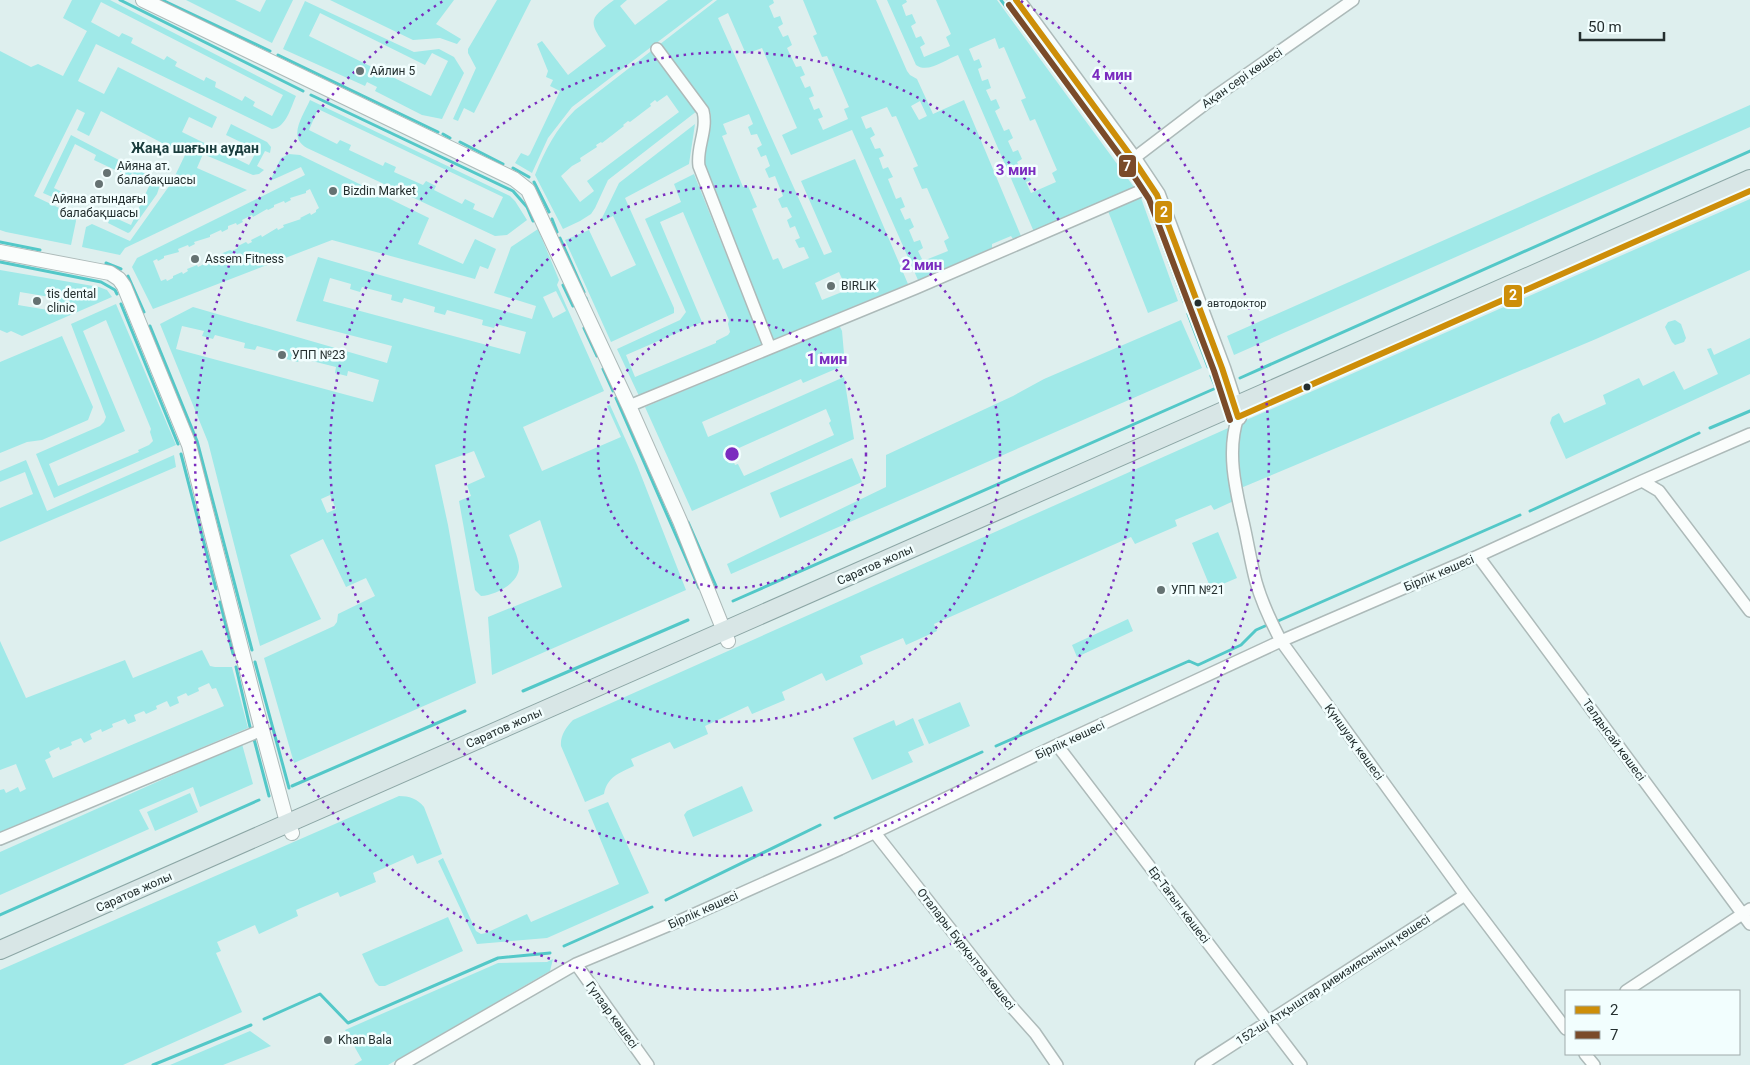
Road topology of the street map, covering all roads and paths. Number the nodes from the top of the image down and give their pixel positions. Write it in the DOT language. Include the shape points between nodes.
graph roads {
  1 [pos="143,0"];
  2 [pos="1016,0"];
  3 [pos="1353,0"];
  4 [pos="657,48"];
  5 [pos="1133,159"];
  6 [pos="1750,179"];
  7 [pos="1152,186"];
  8 [pos="1750,191"];
  9 [pos="0,252"];
  10 [pos="770,348"];
  11 [pos="629,406"];
  12 [pos="1236,412"];
  13 [pos="1750,434"];
  14 [pos="1642,480"];
  15 [pos="1478,556"];
  16 [pos="1750,611"];
  17 [pos="726,636"];
  18 [pos="1281,641"];
  19 [pos="262,730"];
  20 [pos="1057,745"];
  21 [pos="290,828"];
  22 [pos="875,833"];
  23 [pos="0,839"];
  24 [pos="1465,895"];
  25 [pos="1746,912"];
  26 [pos="1750,924"];
  27 [pos="0,950"];
  28 [pos="0,962"];
  29 [pos="576,964"];
  30 [pos="1628,990"];
  31 [pos="1268,1021"];
  32 [pos="1565,1028"];
  33 [pos="1586,1055"];
  34 [pos="401,1065"];
  35 [pos="648,1065"];
  36 [pos="1058,1065"];
  37 [pos="1201,1065"];
  38 [pos="1301,1065"];
  39 [pos="1594,1065"];
  1 -- 11 [label="street" via="523,185 533,198"];
  2 -- 5 [label="main road"];
  3 -- 5 [label="street, Ақан сері көшесі" via="1212,98"];
  4 -- 10 [label="street" via="704,112 698,166"];
  5 -- 7 [label="main road"];
  6 -- 12 [label="main road, Саратов жолы"];
  7 -- 10 [label="street"];
  7 -- 12 [label="main road" via="1162,205"];
  8 -- 12 [label="main road, Саратов жолы"];
  9 -- 19 [label="street" via="110,273 124,286 189,445"];
  10 -- 11 [label="street"];
  11 -- 17 [label="street"];
  12 -- 17 [label="main road, Саратов жолы"];
  12 -- 18 [label="street, Күншуақ көшесі" via="1232,458 1236,490 1256,580"];
  13 -- 14 [label="street, Бірлік көшесі"];
  14 -- 15 [label="street, Бірлік көшесі"];
  14 -- 16 [label="street" via="1659,492"];
  15 -- 18 [label="street, Бірлік көшесі"];
  15 -- 25 [label="street, Талдысай көшесі"];
  17 -- 21 [label="main road, Саратов жолы"];
  18 -- 20 [label="street, Бірлік көшесі"];
  18 -- 24 [label="street, Күншуақ көшесі"];
  19 -- 21 [label="street"];
  19 -- 23 [label="street"];
  20 -- 22 [label="street, Бірлік көшесі"];
  20 -- 31 [label="street, Ер-Тағын көшесі"];
  21 -- 27 [label="main road, Саратов жолы"];
  21 -- 28 [label="main road, Саратов жолы"];
  22 -- 29 [label="street, Бірлік көшесі"];
  22 -- 36 [label="street, Оталары Бұрқытов көшесі"];
  24 -- 31 [label="street, 152-ші Атқыштар дивизиясының көшесі"];
  24 -- 32 [label="street, Күншуақ көшесі"];
  25 -- 26 [label="street, Талдысай көшесі"];
  25 -- 30 [label="street"];
  29 -- 34 [label="street, Бірлік көшесі"];
  29 -- 35 [label="street, Гүлзар көшесі"];
  31 -- 37 [label="street, 152-ші Атқыштар дивизиясының көшесі"];
  31 -- 38 [label="street, Ер-Тағын көшесі"];
  33 -- 39 [label="street"];
}
